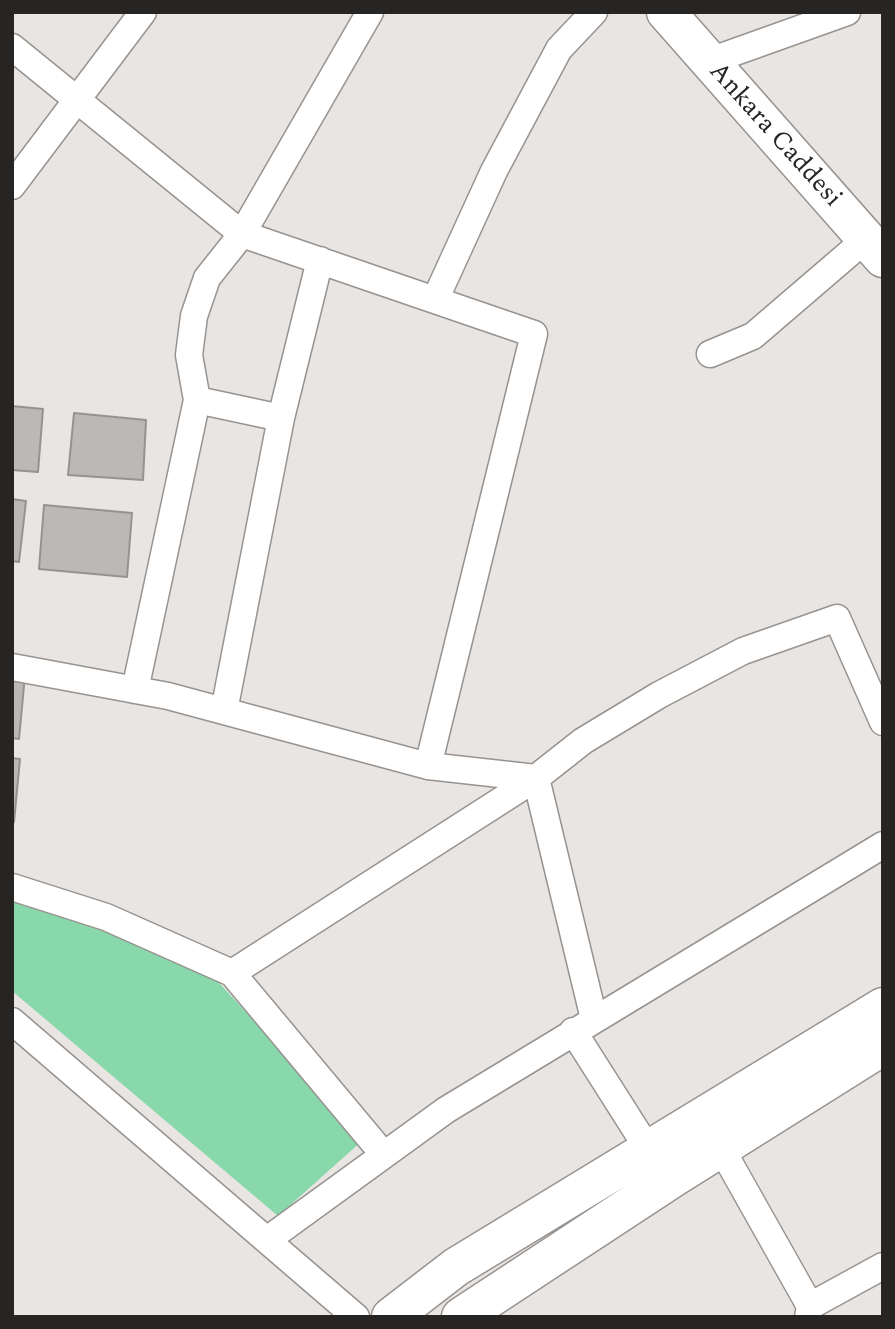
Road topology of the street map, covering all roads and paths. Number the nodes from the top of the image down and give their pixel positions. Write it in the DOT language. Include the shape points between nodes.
graph roads {
  1 [pos="143,12"];
  2 [pos="370,12"];
  3 [pos="594,12"];
  4 [pos="666,12"];
  5 [pos="847,12"];
  6 [pos="12,47"];
  7 [pos="707,62"];
  8 [pos="77,100"];
  9 [pos="12,186"];
  10 [pos="242,234"];
  11 [pos="875,249"];
  12 [pos="320,260"];
  13 [pos="435,300"];
  14 [pos="710,354"];
  15 [pos="197,400"];
  16 [pos="281,418"];
  17 [pos="12,667"];
  18 [pos="135,690"];
  19 [pos="224,711"];
  20 [pos="883,722"];
  21 [pos="428,766"];
  22 [pos="536,778"];
  23 [pos="883,845"];
  24 [pos="12,887"];
  25 [pos="232,973"];
  26 [pos="883,1007"];
  27 [pos="12,1021"];
  28 [pos="584,1025"];
  29 [pos="883,1046"];
  30 [pos="721,1148"];
  31 [pos="648,1149"];
  32 [pos="384,1155"];
  33 [pos="267,1240"];
  34 [pos="883,1266"];
  35 [pos="809,1311"];
  36 [pos="356,1317"];
  37 [pos="391,1317"];
  38 [pos="461,1317"];
  1 -- 8 [label="street"];
  2 -- 10 [label="street"];
  3 -- 13 [label="street" via="559,49 494,171"];
  4 -- 7 [label="street, Ankara Caddesi"];
  5 -- 7 [label="street"];
  6 -- 8 [label="street"];
  7 -- 11 [label="street, Ankara Caddesi"];
  8 -- 9 [label="street"];
  8 -- 10 [label="street"];
  10 -- 12 [label="street"];
  10 -- 15 [label="street" via="207,278 194,316 189,355"];
  11 -- 14 [label="street" via="753,336"];
  12 -- 13 [label="street"];
  12 -- 16 [label="street"];
  13 -- 21 [label="street" via="534,334"];
  15 -- 16 [label="street"];
  15 -- 18 [label="street"];
  16 -- 19 [label="street"];
  17 -- 18 [label="street"];
  18 -- 19 [label="street"];
  19 -- 21 [label="street"];
  20 -- 22 [label="street" via="836,618 743,651 659,695 583,741"];
  21 -- 22 [label="street"];
  22 -- 25 [label="street"];
  22 -- 28 [label="street"];
  23 -- 28 [label="street"];
  24 -- 25 [label="street" via="106,917"];
  25 -- 32 [label="street"];
  26 -- 31 [label="street"];
  27 -- 33 [label="street"];
  28 -- 31 [label="street"];
  28 -- 32 [label="street" via="446,1110"];
  29 -- 30 [label="street"];
  30 -- 35 [label="street"];
  30 -- 38 [label="street"];
  31 -- 37 [label="street" via="456,1267"];
  32 -- 33 [label="street"];
  33 -- 36 [label="street"];
  34 -- 35 [label="street"];
}
